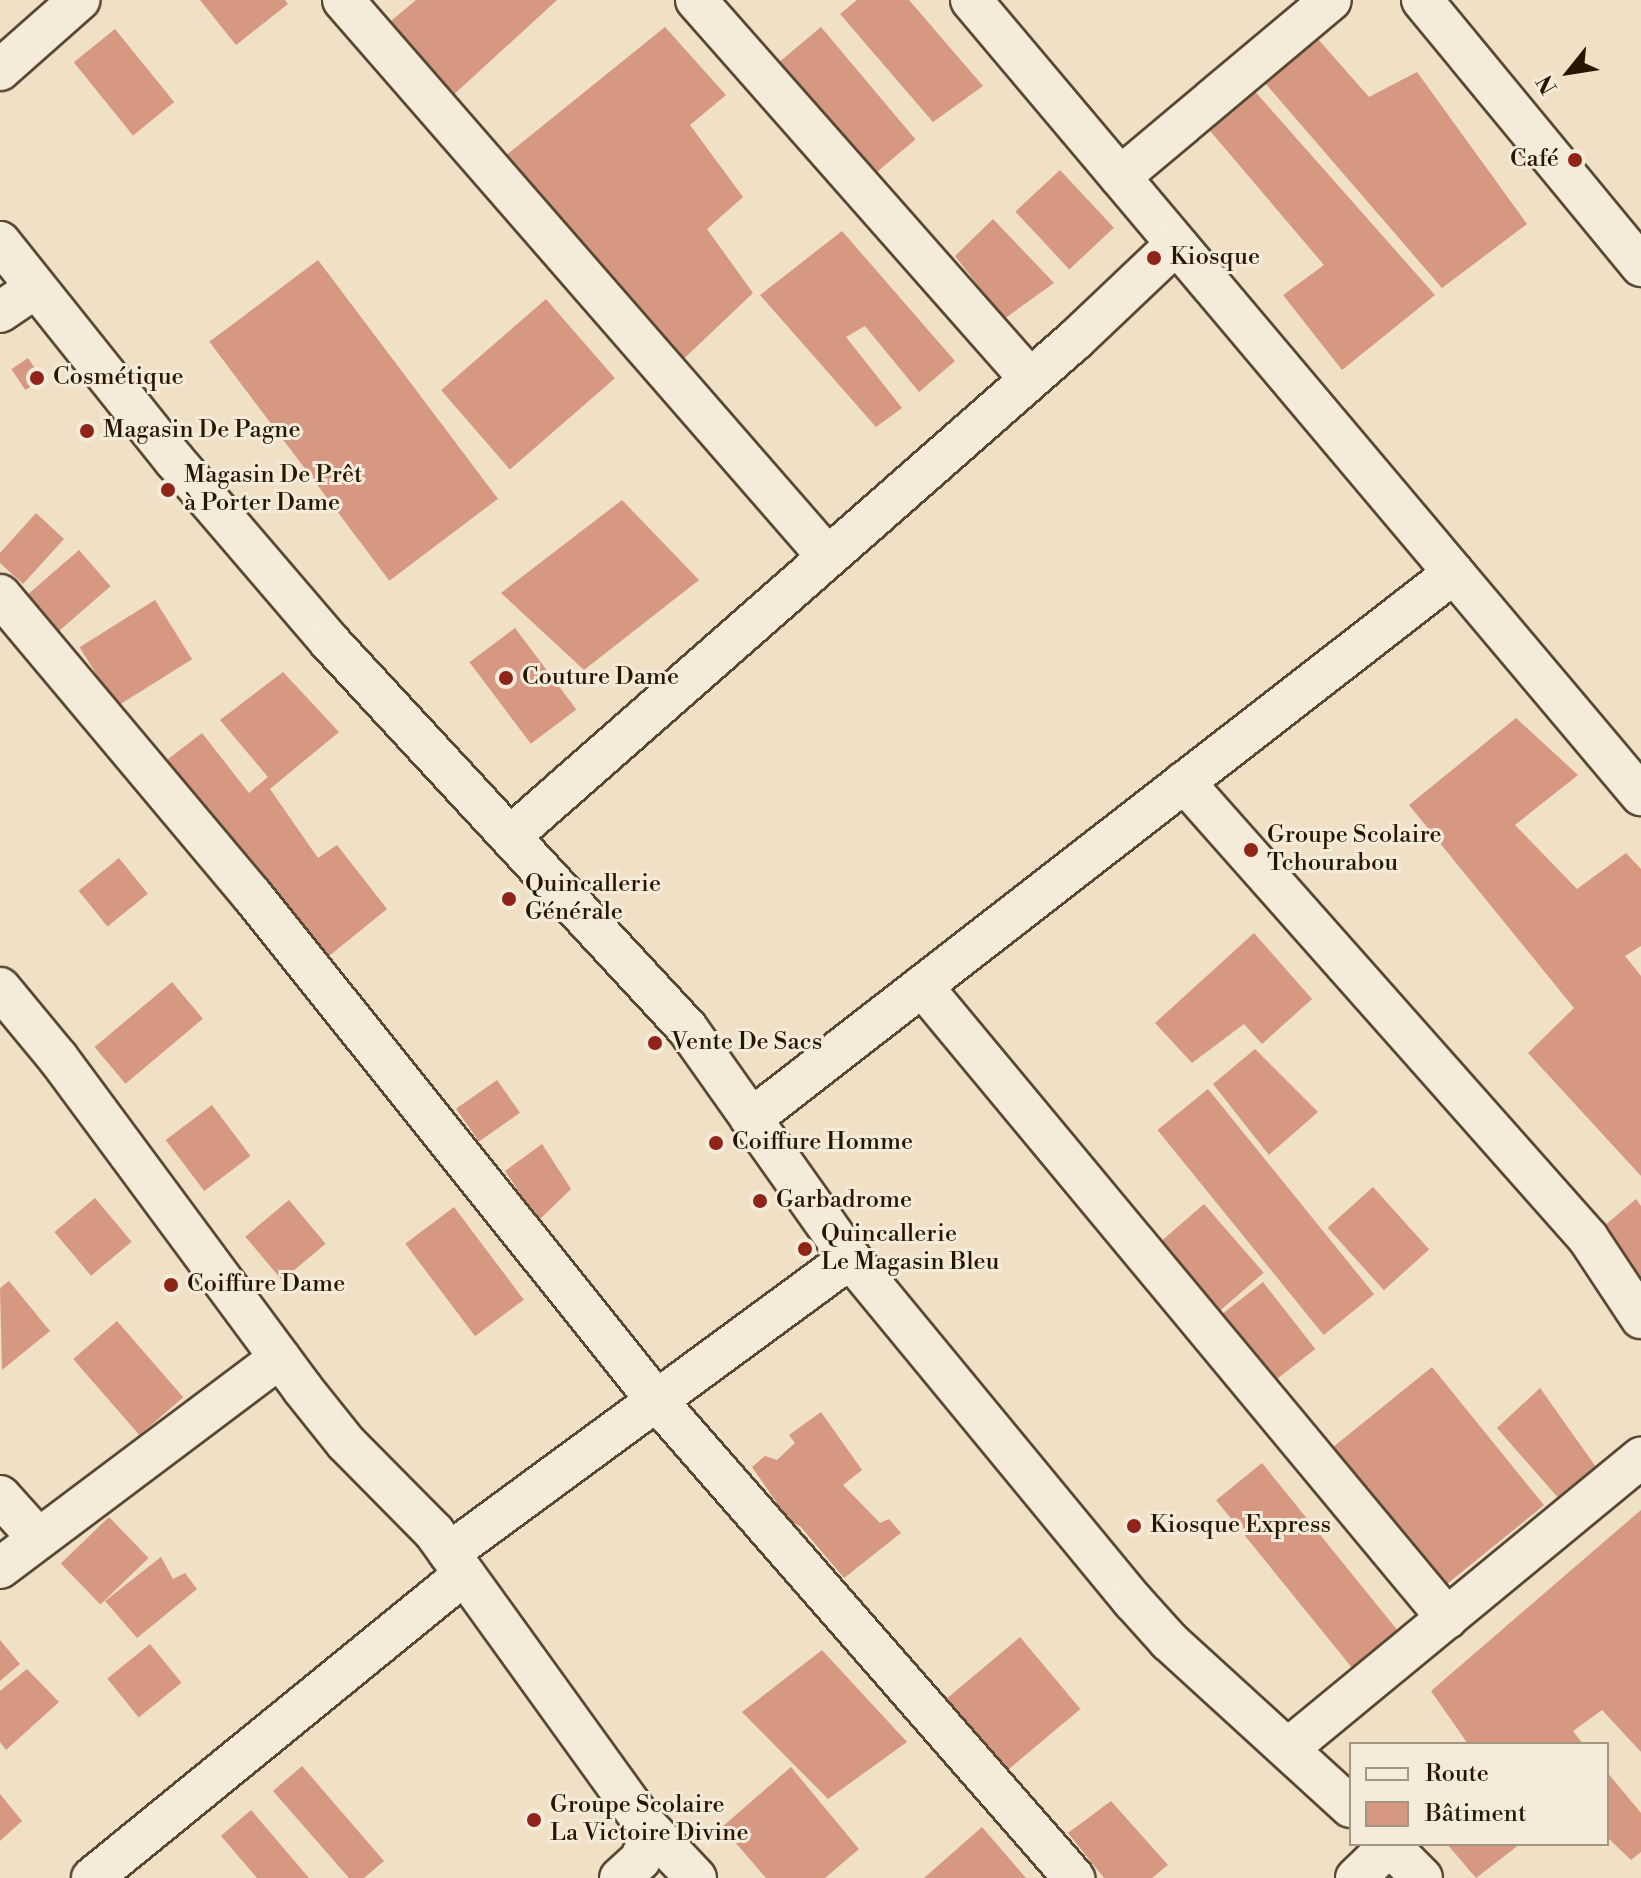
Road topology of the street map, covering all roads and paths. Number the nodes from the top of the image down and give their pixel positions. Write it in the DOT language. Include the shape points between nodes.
graph roads {
  1 [pos="79,0"];
  2 [pos="343,0"];
  3 [pos="696,0"];
  4 [pos="971,0"];
  5 [pos="1331,0"];
  6 [pos="1422,0"];
  7 [pos="0,70"];
  8 [pos="1120,177"];
  9 [pos="0,242"];
  10 [pos="1176,244"];
  11 [pos="1641,266"];
  12 [pos="34,289"];
  13 [pos="0,312"];
  14 [pos="1030,379"];
  15 [pos="827,556"];
  16 [pos="1454,573"];
  17 [pos="0,595"];
  18 [pos="1184,782"];
  19 [pos="1641,795"];
  20 [pos="513,834"];
  21 [pos="922,986"];
  22 [pos="0,988"];
  23 [pos="751,1119"];
  24 [pos="850,1258"];
  25 [pos="1641,1318"];
  26 [pos="280,1358"];
  27 [pos="657,1401"];
  28 [pos="1641,1458"];
  29 [pos="0,1496"];
  30 [pos="38,1538"];
  31 [pos="457,1564"];
  32 [pos="0,1568"];
  33 [pos="1447,1618"];
  34 [pos="1290,1747"];
  35 [pos="1349,1805"];
  36 [pos="652,1833"];
  37 [pos="1388,1846"];
  38 [pos="1390,1846"];
  39 [pos="92,1878"];
  40 [pos="620,1878"];
  41 [pos="696,1878"];
  42 [pos="1074,1878"];
  43 [pos="1356,1878"];
  44 [pos="1422,1878"];
  1 -- 7 [label="street"];
  2 -- 15 [label="street"];
  3 -- 14 [label="street"];
  4 -- 8 [label="street"];
  5 -- 8 [label="street"];
  6 -- 11 [label="street"];
  8 -- 10 [label="street"];
  9 -- 12 [label="street"];
  10 -- 14 [label="street"];
  10 -- 16 [label="street"];
  12 -- 13 [label="street"];
  12 -- 20 [label="street" via="330,642"];
  14 -- 15 [label="street"];
  15 -- 20 [label="street"];
  16 -- 18 [label="street"];
  16 -- 19 [label="street"];
  17 -- 27 [label="street" via="251,894"];
  18 -- 21 [label="street"];
  18 -- 25 [label="street" via="1588,1238"];
  20 -- 23 [label="street" via="687,1028"];
  21 -- 23 [label="street"];
  21 -- 33 [label="street"];
  22 -- 26 [label="street" via="68,1070"];
  23 -- 24 [label="street"];
  24 -- 27 [label="street"];
  24 -- 34 [label="street" via="1160,1631"];
  26 -- 30 [label="street"];
  26 -- 31 [label="street" via="346,1443 399,1491"];
  27 -- 31 [label="street"];
  27 -- 42 [label="street"];
  28 -- 33 [label="street"];
  29 -- 30 [label="street"];
  30 -- 32 [label="street"];
  31 -- 36 [label="street"];
  31 -- 39 [label="street"];
  33 -- 34 [label="street"];
  34 -- 35 [label="street"];
  36 -- 40 [label="street" via="640,1860"];
  36 -- 41 [label="street"];
  37 -- 43 [label="street"];
  38 -- 44 [label="street"];
}
